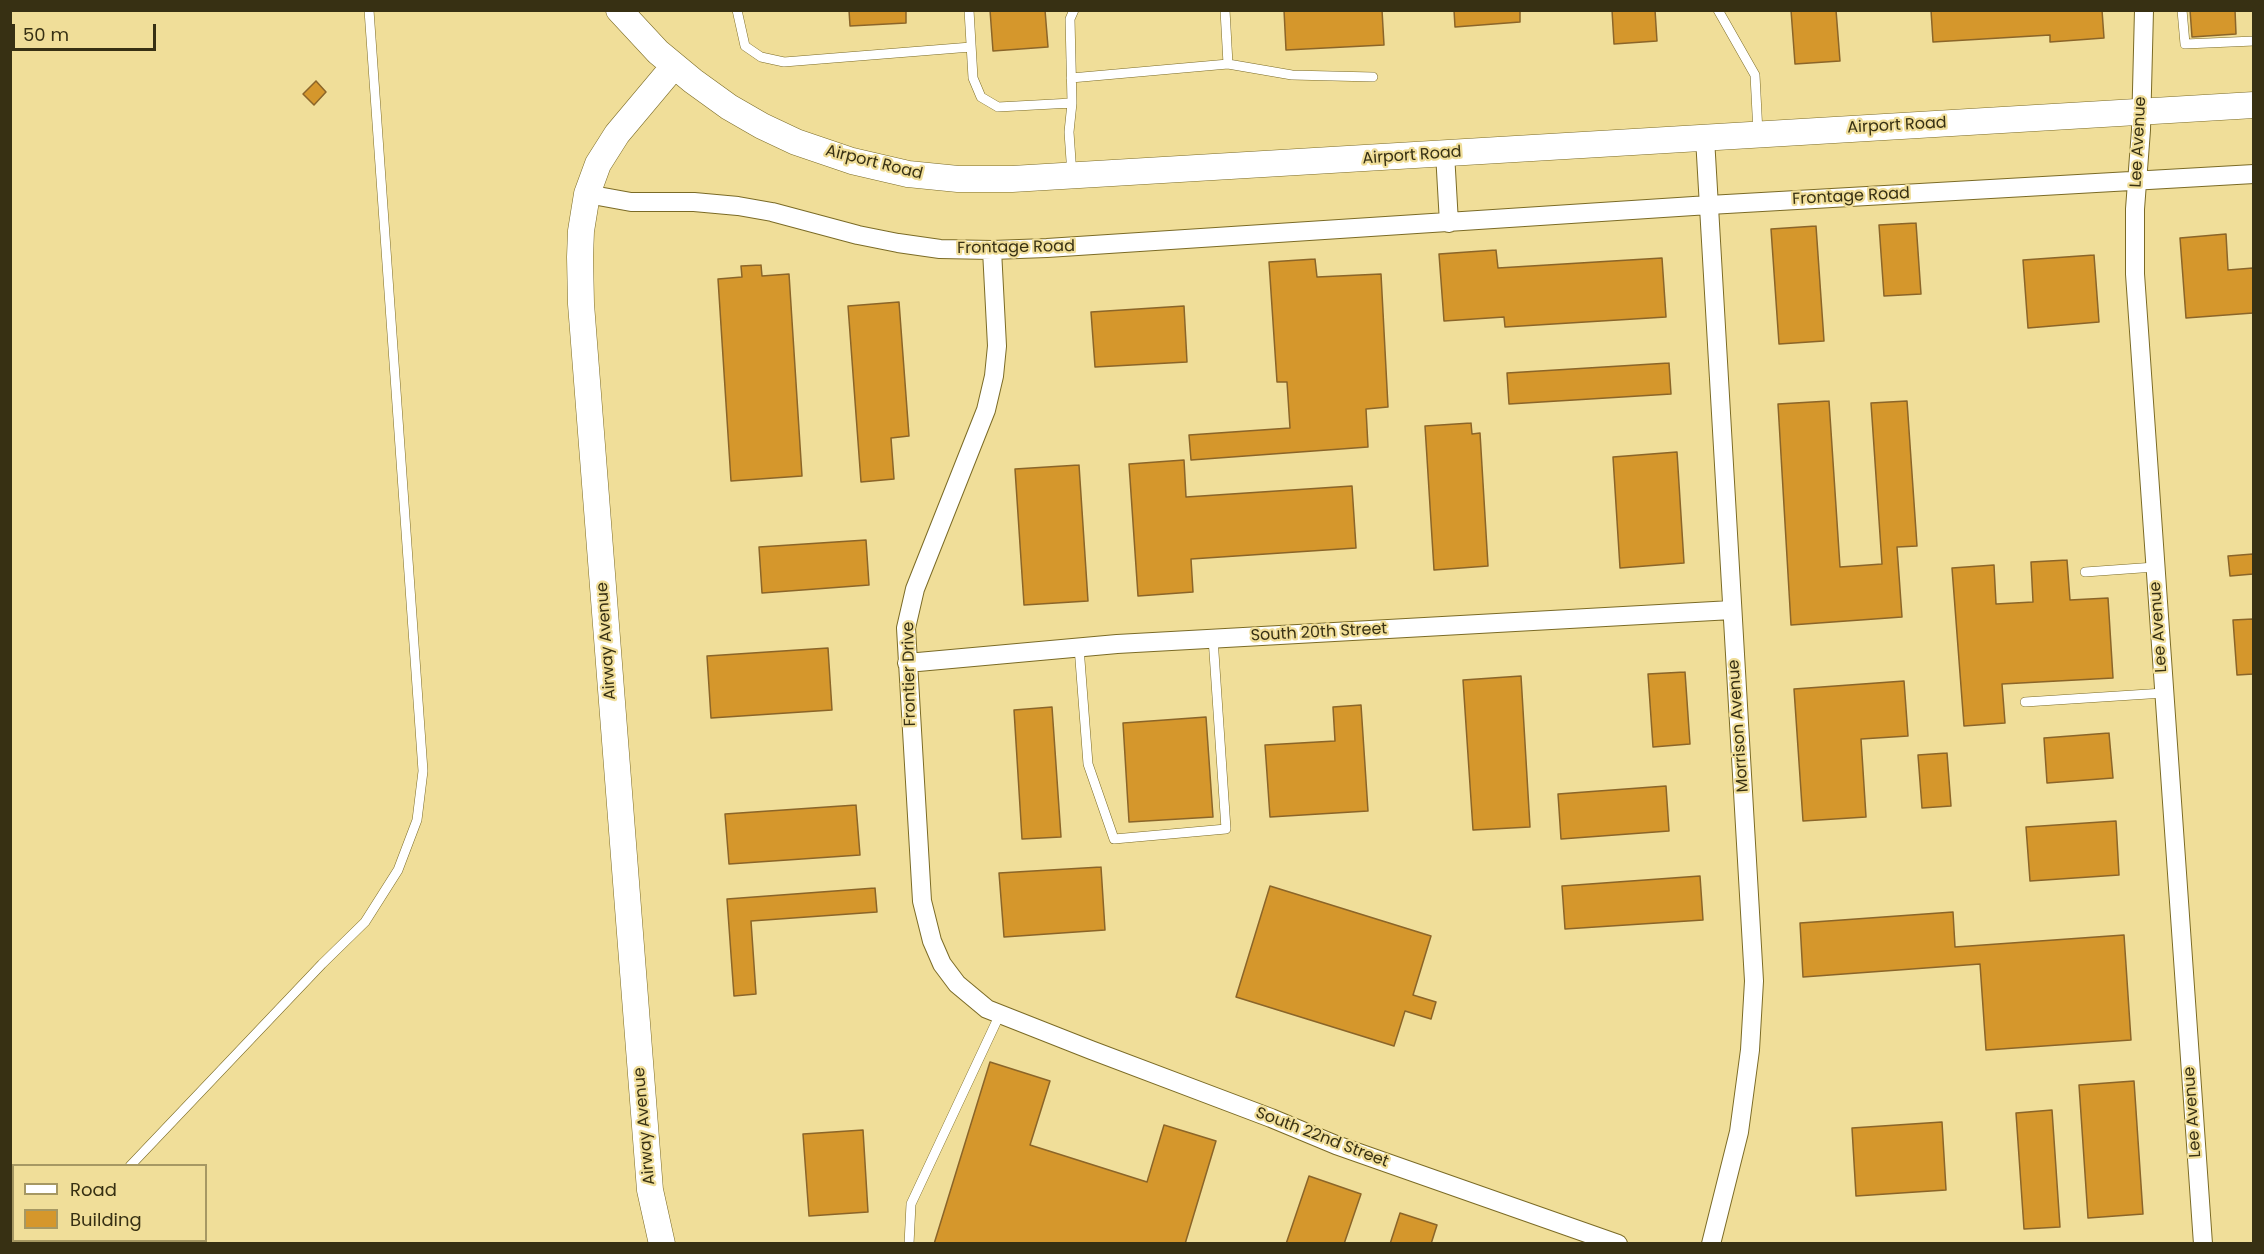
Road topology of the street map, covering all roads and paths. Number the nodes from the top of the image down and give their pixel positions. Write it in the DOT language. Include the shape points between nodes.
graph roads {
  1 [pos="369,10"];
  2 [pos="619,10"];
  3 [pos="737,10"];
  4 [pos="969,10"];
  5 [pos="1074,10"];
  6 [pos="1225,10"];
  7 [pos="1718,10"];
  8 [pos="2144,10"];
  9 [pos="2182,10"];
  10 [pos="2253,41"];
  11 [pos="971,47"];
  12 [pos="1228,64"];
  13 [pos="674,66"];
  14 [pos="1373,77"];
  15 [pos="1071,78"];
  16 [pos="1072,103"];
  17 [pos="2253,105"];
  18 [pos="2142,111"];
  19 [pos="1758,135"];
  20 [pos="1705,138"];
  21 [pos="1445,153"];
  22 [pos="2253,174"];
  23 [pos="1072,176"];
  24 [pos="2137,181"];
  25 [pos="587,194"];
  26 [pos="1709,206"];
  27 [pos="1449,222"];
  28 [pos="992,250"];
  29 [pos="2155,567"];
  30 [pos="2085,572"];
  31 [pos="1732,610"];
  32 [pos="1214,638"];
  33 [pos="1079,647"];
  34 [pos="907,663"];
  35 [pos="2164,693"];
  36 [pos="2025,702"];
  37 [pos="1000,1014"];
  38 [pos="1029,1026"];
  39 [pos="132,1164"];
  40 [pos="662,1244"];
  41 [pos="909,1244"];
  42 [pos="1618,1244"];
  43 [pos="1712,1244"];
  44 [pos="2203,1244"];
  1 -- 39 [label="lane" via="423,771 417,820 398,870 364,922"];
  2 -- 13 [label="main road, Airport Road"];
  3 -- 11 [label="lane" via="745,46 760,57 784,62"];
  4 -- 11 [label="lane"];
  5 -- 15 [label="lane" via="1070,19"];
  6 -- 12 [label="lane"];
  7 -- 19 [label="lane" via="1755,75"];
  8 -- 18 [label="street, Lee Avenue"];
  9 -- 10 [label="lane" via="2185,44"];
  11 -- 16 [label="lane" via="973,78 981,97 998,107"];
  12 -- 14 [label="lane" via="1292,75"];
  12 -- 15 [label="lane"];
  13 -- 23 [label="main road, Airport Road" via="748,119 796,142 852,161 946,178"];
  13 -- 25 [label="main road, Airway Avenue" via="610,144"];
  15 -- 16 [label="lane"];
  16 -- 23 [label="lane"];
  17 -- 18 [label="main road, Airport Road"];
  18 -- 19 [label="main road, Airport Road"];
  18 -- 24 [label="street, Lee Avenue"];
  19 -- 20 [label="main road, Airport Road"];
  20 -- 21 [label="main road, Airport Road"];
  20 -- 26 [label="street, Morrison Avenue"];
  21 -- 23 [label="main road, Airport Road"];
  21 -- 27 [label="street"];
  22 -- 24 [label="street, Frontage Road"];
  24 -- 26 [label="street, Frontage Road"];
  24 -- 29 [label="street, Lee Avenue" via="2135,274"];
  25 -- 28 [label="street, Frontage Road" via="631,202 738,206 898,243"];
  25 -- 40 [label="main road, Airway Avenue" via="580,245 581,297 650,1190"];
  26 -- 27 [label="street, Frontage Road"];
  26 -- 31 [label="street, Morrison Avenue"];
  27 -- 28 [label="street, Frontage Road"];
  28 -- 34 [label="street, Frontier Drive" via="997,346 994,376 986,410 915,589 907,621"];
  29 -- 30 [label="lane"];
  29 -- 35 [label="street, Lee Avenue"];
  31 -- 32 [label="street, South 20th Street"];
  31 -- 43 [label="street, Morrison Avenue" via="1753,948 1753,1015 1739,1132"];
  32 -- 33 [label="street, South 20th Street"];
  32 -- 33 [label="lane" via="1226,829 1114,839 1088,764"];
  33 -- 34 [label="street, South 20th Street"];
  34 -- 37 [label="street, Frontier Drive" via="926,922 942,964 957,984 987,1009"];
  35 -- 36 [label="lane"];
  35 -- 44 [label="street, Lee Avenue"];
  37 -- 38 [label="street, Frontier Drive"];
  37 -- 41 [label="lane" via="911,1204"];
  38 -- 42 [label="street, South 22nd Street" via="1336,1145"];
}
